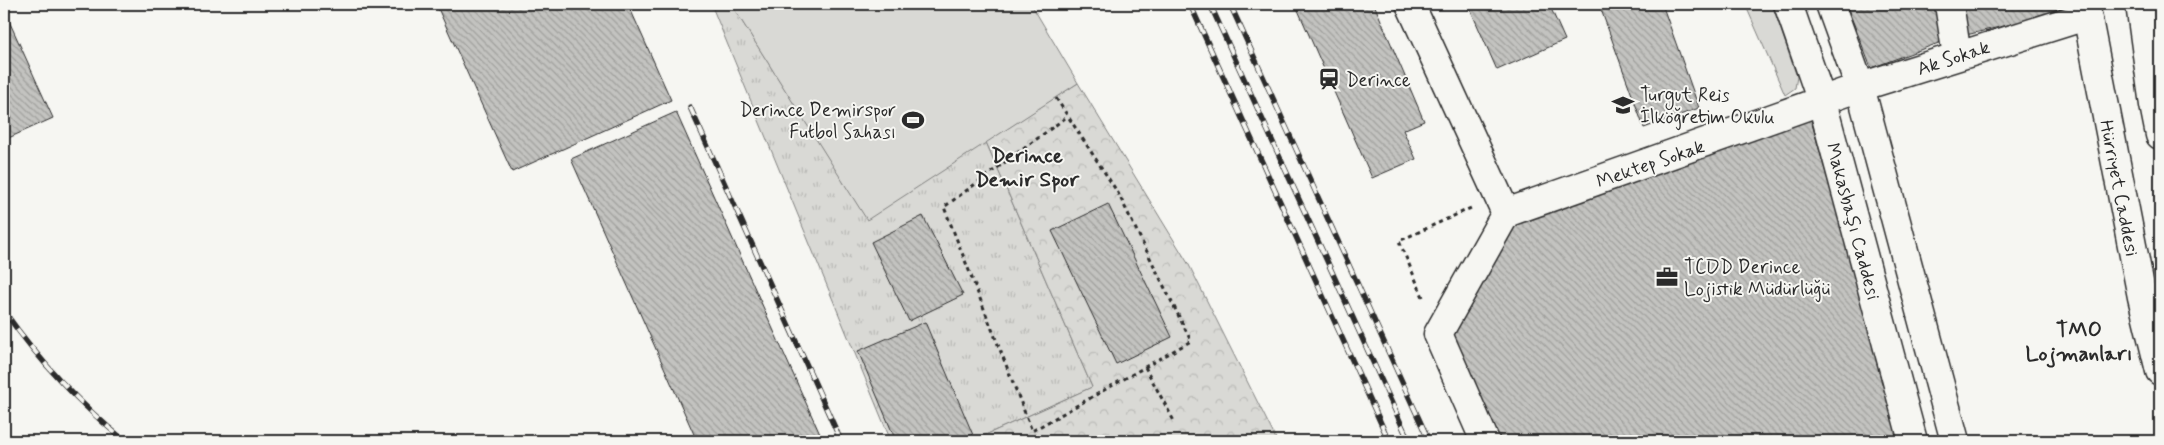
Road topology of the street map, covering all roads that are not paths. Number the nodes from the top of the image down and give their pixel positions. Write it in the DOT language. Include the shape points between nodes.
graph roads {
  1 [pos="1410,4"];
  2 [pos="1788,4"];
  3 [pos="1830,4"];
  4 [pos="1949,4"];
  5 [pos="2140,4"];
  6 [pos="2085,10"];
  7 [pos="1957,56"];
  8 [pos="1860,87"];
  9 [pos="1822,102"];
  10 [pos="2160,135"];
  11 [pos="1502,205"];
  12 [pos="2160,370"];
  13 [pos="1484,441"];
  14 [pos="1914,441"];
  15 [pos="1955,441"];
  1 -- 11 [label="main road"];
  2 -- 9 [label="main road, Makasbaşı Caddesi"];
  3 -- 8 [label="main road"];
  4 -- 7 [label="main road"];
  5 -- 10 [label="main road"];
  6 -- 7 [label="main road, Ak Sokak"];
  6 -- 12 [label="main road, Hürriyet Caddesi" via="2142,298"];
  7 -- 8 [label="main road, Ak Sokak"];
  8 -- 9 [label="main road, Ak Sokak"];
  8 -- 15 [label="main road"];
  9 -- 11 [label="main road, Mektep Sokak"];
  9 -- 14 [label="main road, Makasbaşı Caddesi"];
  11 -- 13 [label="main road" via="1438,334"];
}
